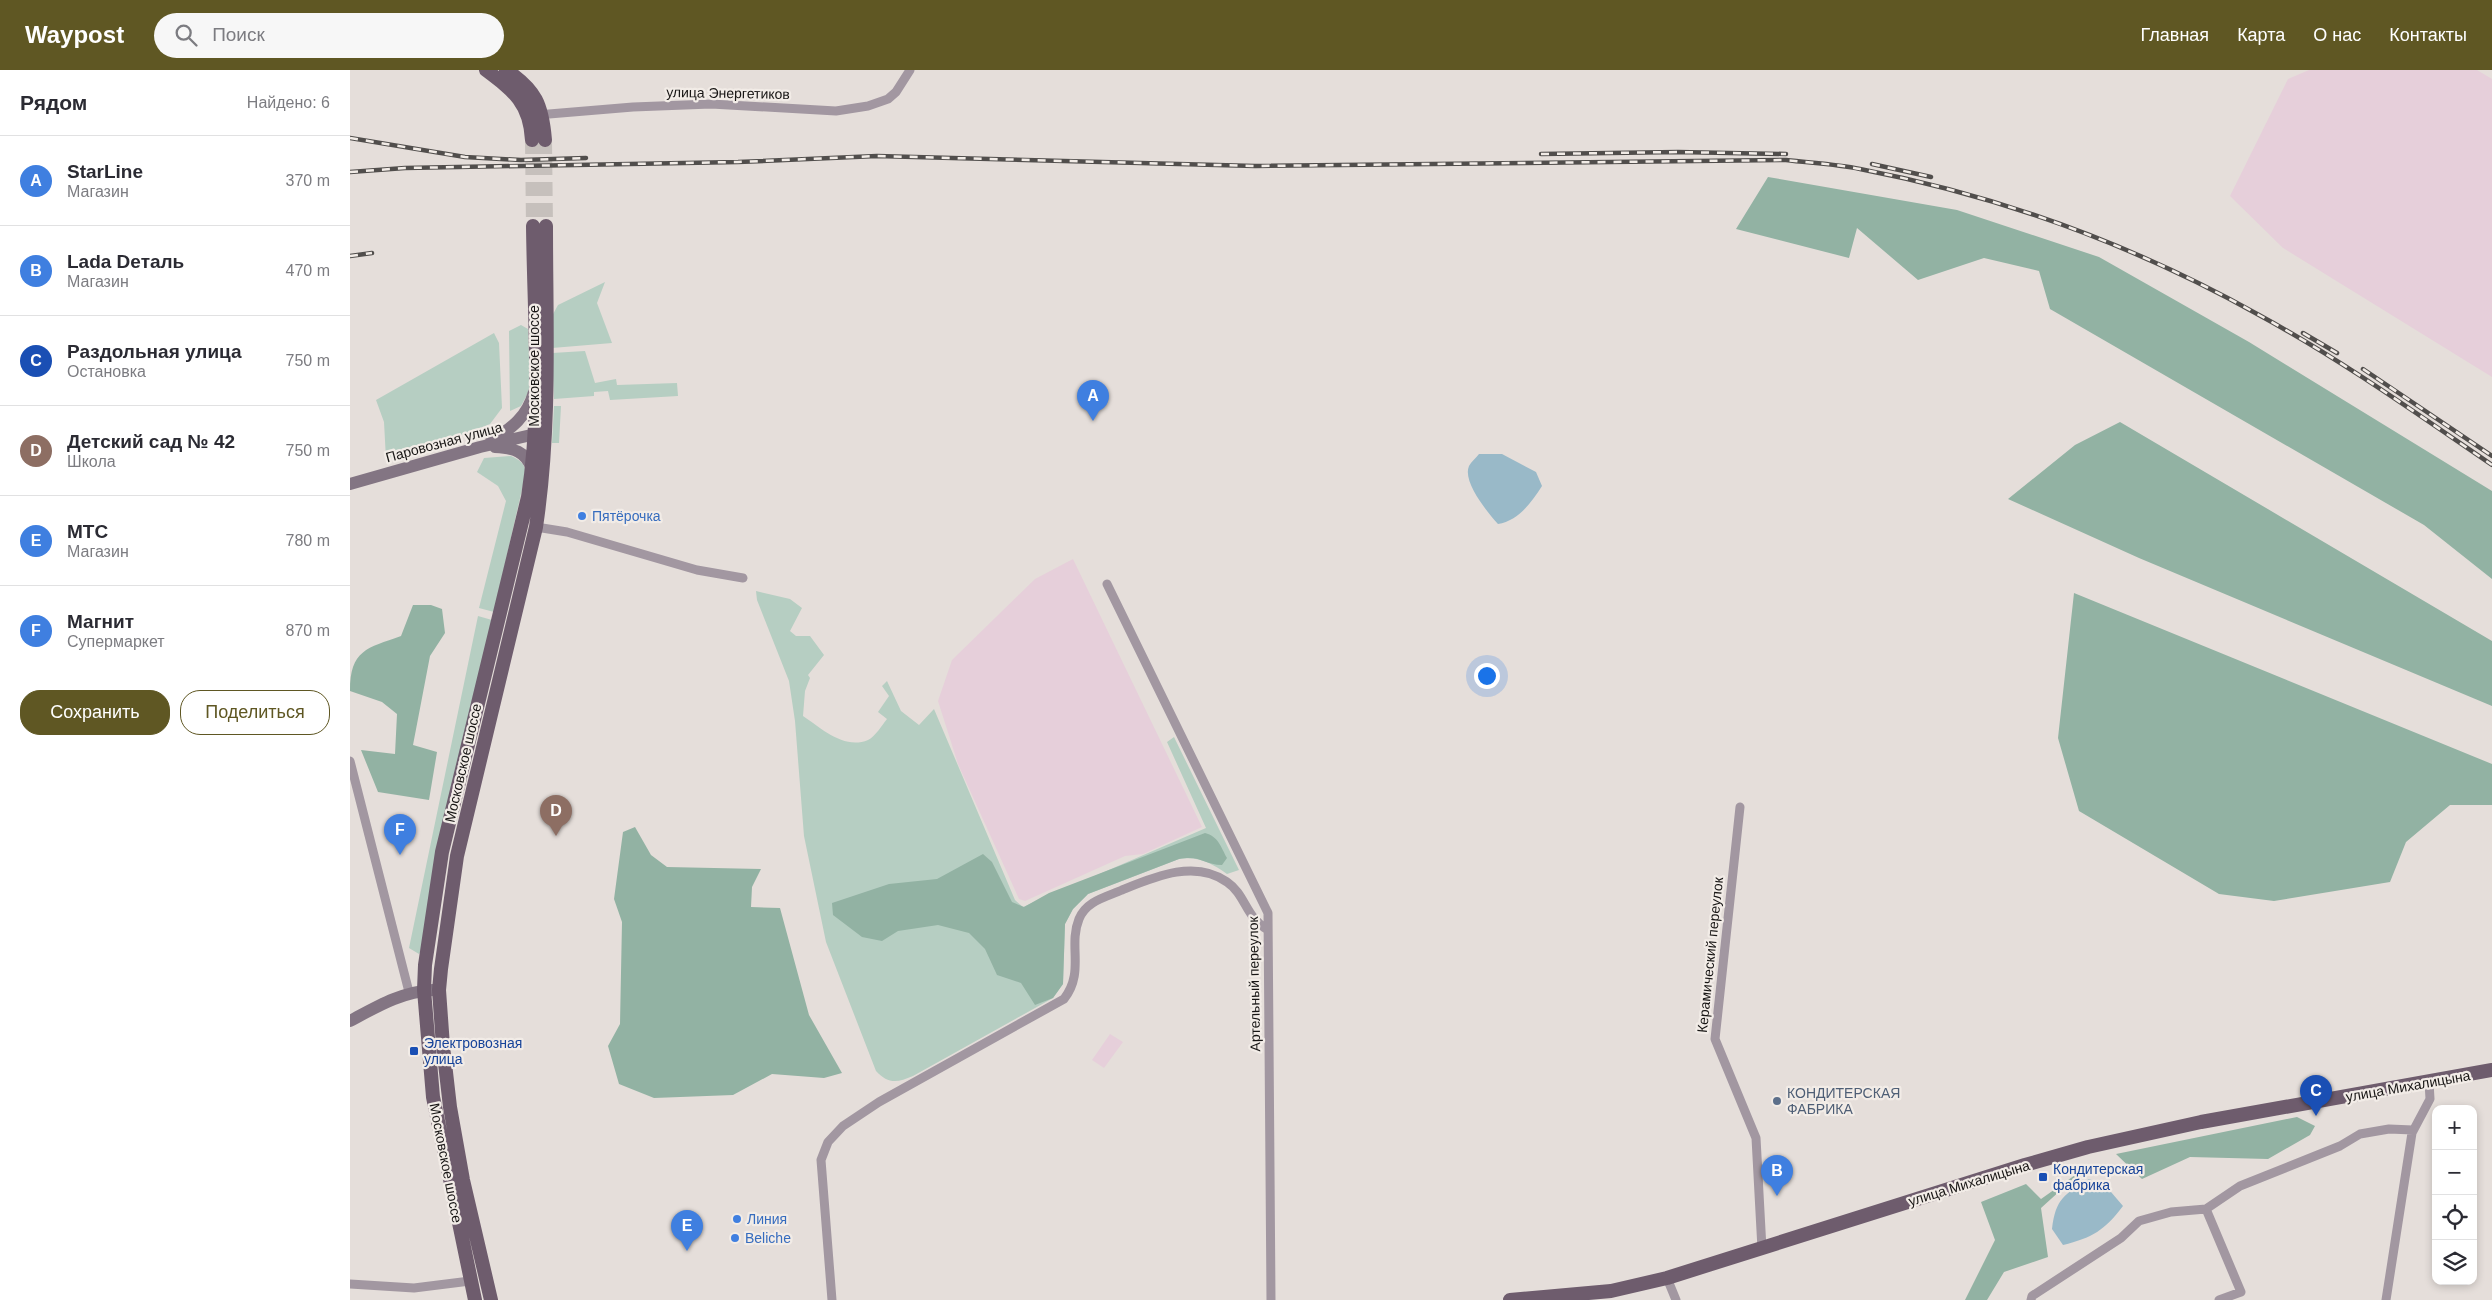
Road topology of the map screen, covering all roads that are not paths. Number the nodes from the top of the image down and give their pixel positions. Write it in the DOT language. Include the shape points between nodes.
graph roads {
  1 [pos="486,70"];
  2 [pos="506,70"];
  3 [pos="910,70"];
  4 [pos="536,115"];
  5 [pos="538,140"];
  6 [pos="535,389"];
  7 [pos="541,433"];
  8 [pos="480,447"];
  9 [pos="532,469"];
  10 [pos="350,484"];
  11 [pos="536,527"];
  12 [pos="743,578"];
  13 [pos="1107,584"];
  14 [pos="350,761"];
  15 [pos="1740,807"];
  16 [pos="1268,930"];
  17 [pos="424,990"];
  18 [pos="440,990"];
  19 [pos="409,992"];
  20 [pos="350,1021"];
  21 [pos="2492,1070"];
  22 [pos="2429,1082"];
  23 [pos="2413,1130"];
  24 [pos="2206,1209"];
  25 [pos="1762,1249"];
  26 [pos="1668,1278"];
  27 [pos="470,1281"];
  28 [pos="350,1284"];
  29 [pos="1561,1298"];
  30 [pos="475,1300"];
  31 [pos="491,1300"];
  32 [pos="832,1300"];
  33 [pos="1271,1300"];
  34 [pos="1510,1300"];
  35 [pos="1676,1300"];
  36 [pos="2030,1300"];
  37 [pos="2219,1300"];
  38 [pos="2386,1300"];
  1 -- 4 [label="main road"];
  2 -- 4 [label="main road" via="529,89"];
  3 -- 4 [label="street, улица Энергетиков" via="888,99 836,111 711,104"];
  4 -- 5 [label="main road"];
  6 -- 7 [label="main road, Московское шоссе"];
  6 -- 7 [label="main road, Московское шоссе" via="539,226"];
  6 -- 8 [label="main road" via="531,403 518,423"];
  7 -- 8 [label="main road, Паровозная улица"];
  7 -- 9 [label="main road, Московское шоссе"];
  7 -- 11 [label="main road, Московское шоссе" via="544,470"];
  8 -- 9 [label="main road" via="516,449 529,460"];
  8 -- 10 [label="main road, Паровозная улица"];
  9 -- 17 [label="main road, Московское шоссе" via="528,497 442,852"];
  11 -- 12 [label="street" via="567,532 697,570"];
  11 -- 18 [label="main road, Московское шоссе" via="457,856"];
  13 -- 16 [label="street, Артельный переулок" via="1268,913"];
  14 -- 19 [label="street"];
  15 -- 25 [label="street, Керамический переулок" via="1715,1039 1756,1138"];
  16 -- 32 [label="street" via="1250,916 1228,882 1208,873 1185,871 1163,874 1090,904 1077,928 1075,981 1064,999 879,1102 843,1126 828,1142 821,1160"];
  16 -- 33 [label="street, Артельный переулок"];
  17 -- 18 [label="main road"];
  17 -- 19 [label="main road"];
  17 -- 27 [label="main road, Московское шоссе" via="432,1097"];
  18 -- 31 [label="main road, Московское шоссе" via="450,1107"];
  19 -- 20 [label="main road"];
  21 -- 22 [label="main road, улица Михалицына"];
  22 -- 23 [label="street" via="2430,1099"];
  22 -- 25 [label="main road, улица Михалицына" via="2201,1122 2088,1147"];
  23 -- 24 [label="street" via="2388,1129 2360,1134 2340,1146 2240,1186"];
  23 -- 38 [label="street"];
  24 -- 36 [label="street" via="2171,1212 2139,1221 2121,1238"];
  24 -- 37 [label="street" via="2241,1292"];
  25 -- 26 [label="main road, улица Михалицына"];
  26 -- 29 [label="main road, улица Михалицына"];
  26 -- 35 [label="street"];
  27 -- 28 [label="street" via="414,1288"];
  27 -- 30 [label="main road, Московское шоссе"];
  29 -- 34 [label="main road, улица Михалицына"];
}
